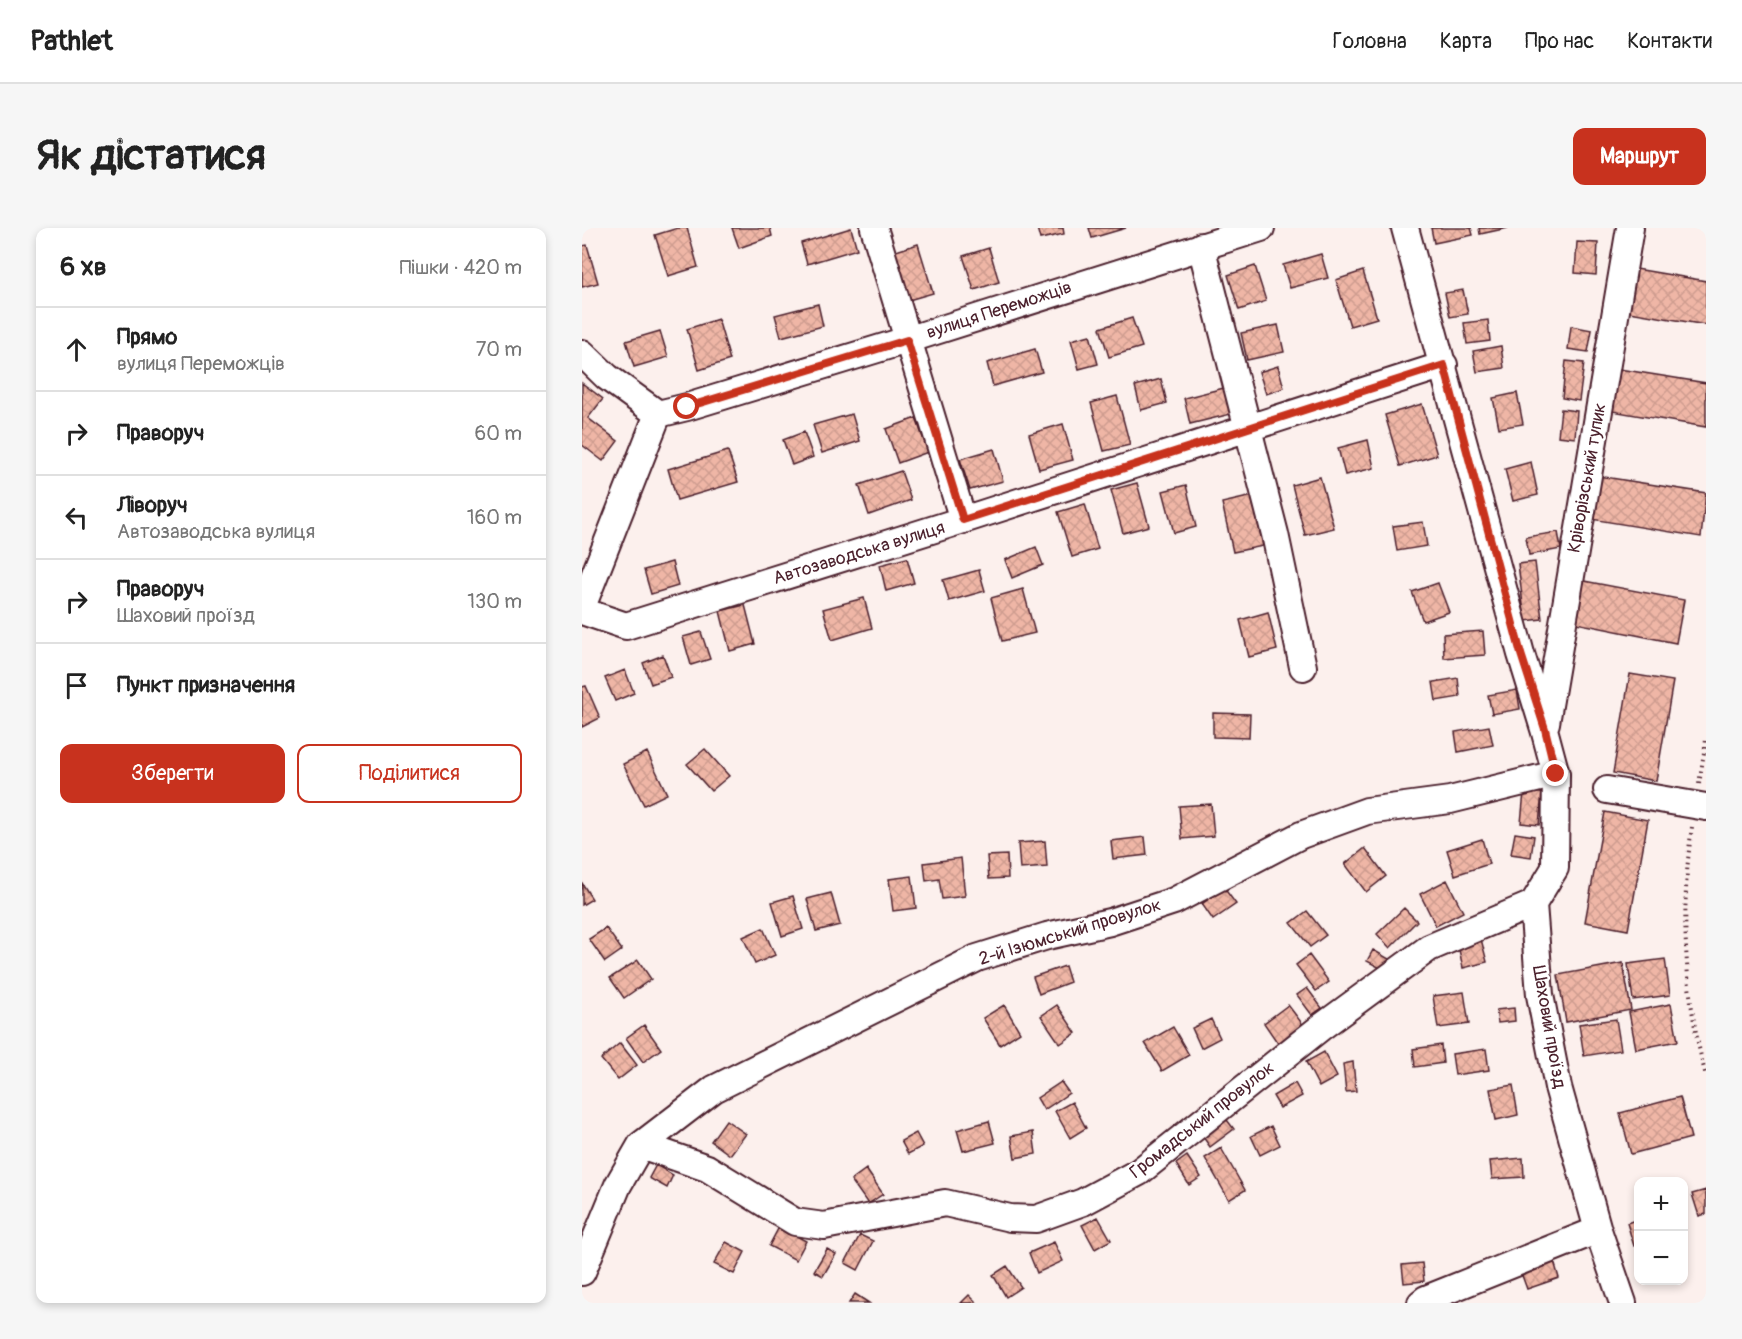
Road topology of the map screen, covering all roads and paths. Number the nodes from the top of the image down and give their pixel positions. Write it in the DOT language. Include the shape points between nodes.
graph roads {
  1 [pos="874,228"];
  2 [pos="1261,228"];
  3 [pos="1405,228"];
  4 [pos="1630,228"];
  5 [pos="1201,246"];
  6 [pos="907,340"];
  7 [pos="582,353"];
  8 [pos="1444,365"];
  9 [pos="658,414"];
  10 [pos="1248,428"];
  11 [pos="963,520"];
  12 [pos="582,609"];
  13 [pos="1303,667"];
  14 [pos="1545,729"];
  15 [pos="1706,740"];
  16 [pos="1556,774"];
  17 [pos="1607,790"];
  18 [pos="1701,806"];
  19 [pos="1533,904"];
  20 [pos="1706,1076"];
  21 [pos="641,1145"];
  22 [pos="1598,1230"];
  23 [pos="582,1272"];
  24 [pos="1421,1303"];
  25 [pos="1623,1303"];
  1 -- 6 [label="street"];
  2 -- 5 [label="street, вулиця Переможців"];
  3 -- 8 [label="street"];
  4 -- 14 [label="street, Кріворізський тупик"];
  5 -- 6 [label="street, вулиця Переможців"];
  5 -- 10 [label="street"];
  6 -- 9 [label="street, вулиця Переможців"];
  6 -- 11 [label="street"];
  7 -- 9 [label="street"];
  8 -- 10 [label="street, Автозаводська вулиця"];
  8 -- 14 [label="street" via="1521,654"];
  9 -- 12 [label="street"];
  10 -- 11 [label="street, Автозаводська вулиця"];
  10 -- 13 [label="street"];
  11 -- 12 [label="street, Автозаводська вулиця" via="626,626"];
  14 -- 16 [label="street"];
  15 -- 18 [label="path"];
  16 -- 19 [label="street" via="1555,868"];
  16 -- 21 [label="street, 2-й Ізюмський провулок" via="1450,800 1367,812 1301,834 1174,901 977,958 714,1089"];
  17 -- 18 [label="street"];
  18 -- 20 [label="path" via="1686,866 1685,943 1698,1047"];
  19 -- 21 [label="street, Громадський провулок" via="1430,948 1320,1028 1139,1172 1083,1202 1036,1219 1010,1218 945,1203 824,1226 795,1222 707,1168"];
  19 -- 22 [label="street, Шаховий проїзд" via="1540,994 1556,1076"];
  21 -- 23 [label="street, 2-й Ізюмський провулок" via="618,1185"];
  22 -- 24 [label="street"];
  22 -- 25 [label="street, Шаховий проїзд"];
}
